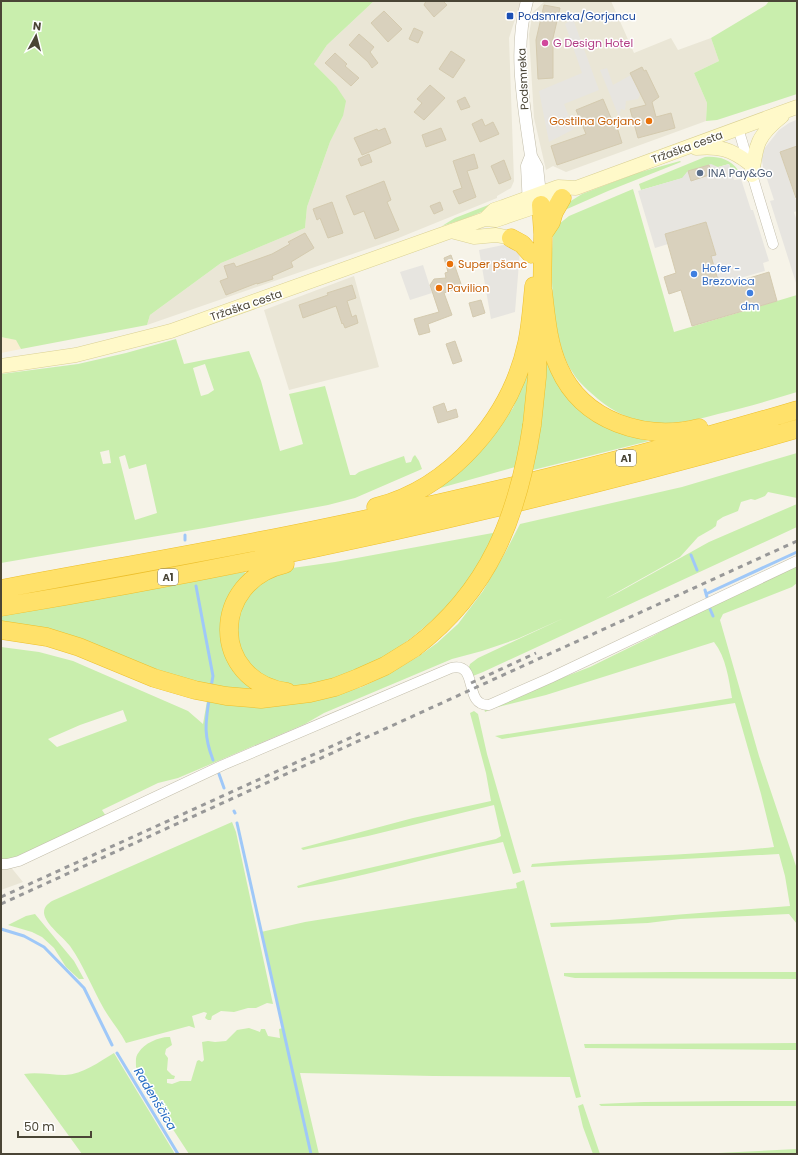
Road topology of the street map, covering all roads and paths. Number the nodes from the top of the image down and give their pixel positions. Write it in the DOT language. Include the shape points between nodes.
graph roads {
  1 [pos="528,2"];
  2 [pos="793,108"];
  3 [pos="738,128"];
  4 [pos="680,149"];
  5 [pos="751,169"];
  6 [pos="569,193"];
  7 [pos="535,201"];
  8 [pos="450,231"];
  9 [pos="543,234"];
  10 [pos="511,238"];
  11 [pos="773,244"];
  12 [pos="531,254"];
  13 [pos="538,288"];
  14 [pos="1,366"];
  15 [pos="797,410"];
  16 [pos="768,419"];
  17 [pos="797,429"];
  18 [pos="319,529"];
  19 [pos="335,544"];
  20 [pos="797,561"];
  21 [pos="1,589"];
  22 [pos="1,607"];
  23 [pos="1,630"];
  24 [pos="310,693"];
  25 [pos="4,864"];
  1 -- 7 [label="street, Podsmreka" via="522,28 521,58 531,156 527,166"];
  2 -- 3 [label="main road, Tržaška cesta"];
  2 -- 5 [label="main road" via="759,139"];
  3 -- 4 [label="main road, Tržaška cesta"];
  3 -- 5 [label="street"];
  4 -- 5 [label="main road" via="719,148 733,152"];
  4 -- 6 [label="main road, Tržaška cesta"];
  5 -- 11 [label="street"];
  6 -- 7 [label="main road, Tržaška cesta"];
  6 -- 9 [label="highway" via="554,212"];
  7 -- 8 [label="main road, Tržaška cesta" via="496,220 485,219"];
  7 -- 9 [label="highway"];
  7 -- 12 [label="highway"];
  8 -- 10 [label="main road" via="474,237 496,235"];
  8 -- 14 [label="main road, Tržaška cesta" via="171,331 76,356"];
  9 -- 13 [label="highway"];
  10 -- 12 [label="highway" via="522,244"];
  12 -- 13 [label="highway"];
  13 -- 16 [label="highway" via="560,370 581,399 604,416 628,427 655,433 689,431 743,417"];
  13 -- 18 [label="highway" via="530,332 517,377 493,422 474,445 448,470 417,491 383,505 335,517"];
  13 -- 24 [label="highway, bridge" via="537,377 528,450 508,524 494,555 461,605 437,630 414,648 385,666 358,678"];
  15 -- 16 [label="highway, A1"];
  16 -- 18 [label="highway, A1" via="557,475"];
  17 -- 19 [label="highway, A1" via="559,494"];
  18 -- 21 [label="highway, A1"];
  19 -- 22 [label="highway, A1"];
  19 -- 24 [label="highway" via="314,557 276,566 258,575 237,597 230,618 232,650 242,668 250,676 276,690"];
  20 -- 25 [label="street" via="550,678 489,704 477,701 468,675 457,666 223,765 19,861"];
  23 -- 24 [label="highway" via="47,637 79,647 154,678 208,693 261,699"];
}
